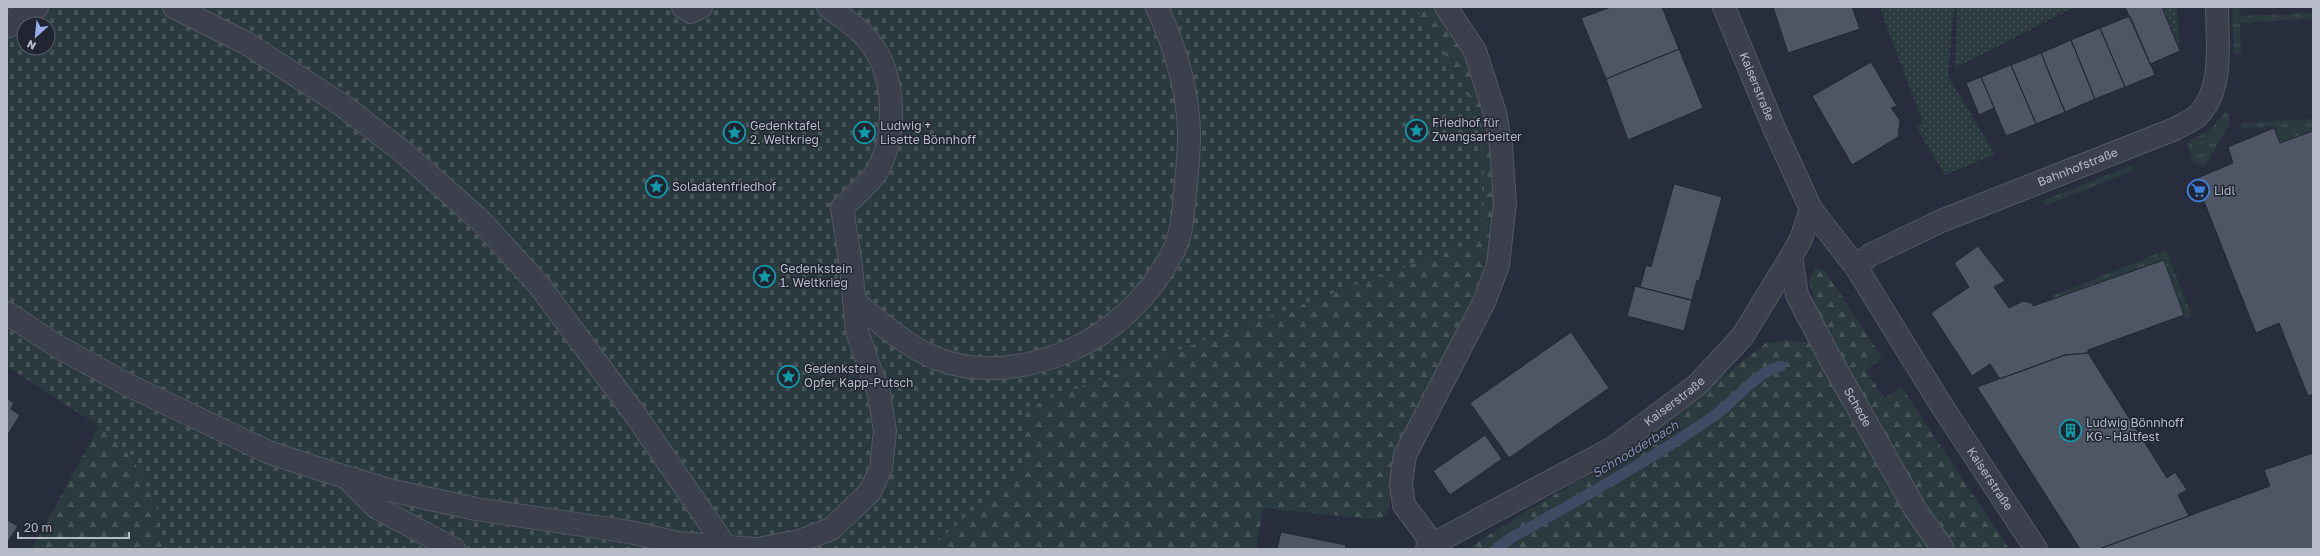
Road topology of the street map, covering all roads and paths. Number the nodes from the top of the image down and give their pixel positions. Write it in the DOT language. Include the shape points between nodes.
graph roads {
  1 [pos="37,7"];
  2 [pos="174,7"];
  3 [pos="683,7"];
  4 [pos="701,7"];
  5 [pos="828,7"];
  6 [pos="1157,7"];
  7 [pos="1446,7"];
  8 [pos="1724,7"];
  9 [pos="2217,7"];
  10 [pos="7,27"];
  11 [pos="1811,209"];
  12 [pos="1791,257"];
  13 [pos="1856,267"];
  14 [pos="854,301"];
  15 [pos="7,312"];
  16 [pos="346,477"];
  17 [pos="1430,546"];
  18 [pos="726,547"];
  19 [pos="454,549"];
  20 [pos="754,549"];
  21 [pos="758,549"];
  22 [pos="1943,549"];
  23 [pos="2036,549"];
  1 -- 10 [label="street" via="24,13"];
  2 -- 18 [label="street" via="246,43 342,104 402,151 481,220 553,303 637,417"];
  3 -- 4 [label="street" via="691,12"];
  5 -- 14 [label="street" via="871,44 883,62 890,81 889,127 883,157 875,173 842,208"];
  6 -- 14 [label="street" via="1178,62 1186,101 1189,135 1183,219 1174,251 1157,279 1133,307 1110,328 1083,344 1047,360 991,368 949,362 924,352 890,330"];
  7 -- 17 [label="street" via="1475,51 1495,113 1501,146 1505,203 1498,265 1487,294 1405,455 1401,484 1404,505"];
  8 -- 11 [label="street, Kaiserstraße"];
  9 -- 13 [label="street, Bahnhofstraße" via="2216,78 2210,98 2196,117 2175,129 1941,221 1870,255"];
  11 -- 12 [label="street, Kaiserstraße" via="1801,239"];
  11 -- 13 [label="street, Kaiserstraße"];
  12 -- 17 [label="street, Kaiserstraße" via="1742,337 1697,385 1613,448"];
  12 -- 22 [label="street, Schede" via="1797,295 1915,509"];
  13 -- 23 [label="street, Kaiserstraße" via="1940,403"];
  14 -- 21 [label="street" via="858,332 879,394 885,431 881,468 870,492 831,529 800,541"];
  15 -- 16 [label="street" via="57,346 128,385 268,452"];
  16 -- 18 [label="street" via="389,490 476,509 630,532 678,543"];
  16 -- 19 [label="street" via="377,508"];
  18 -- 20 [label="street"];
}
